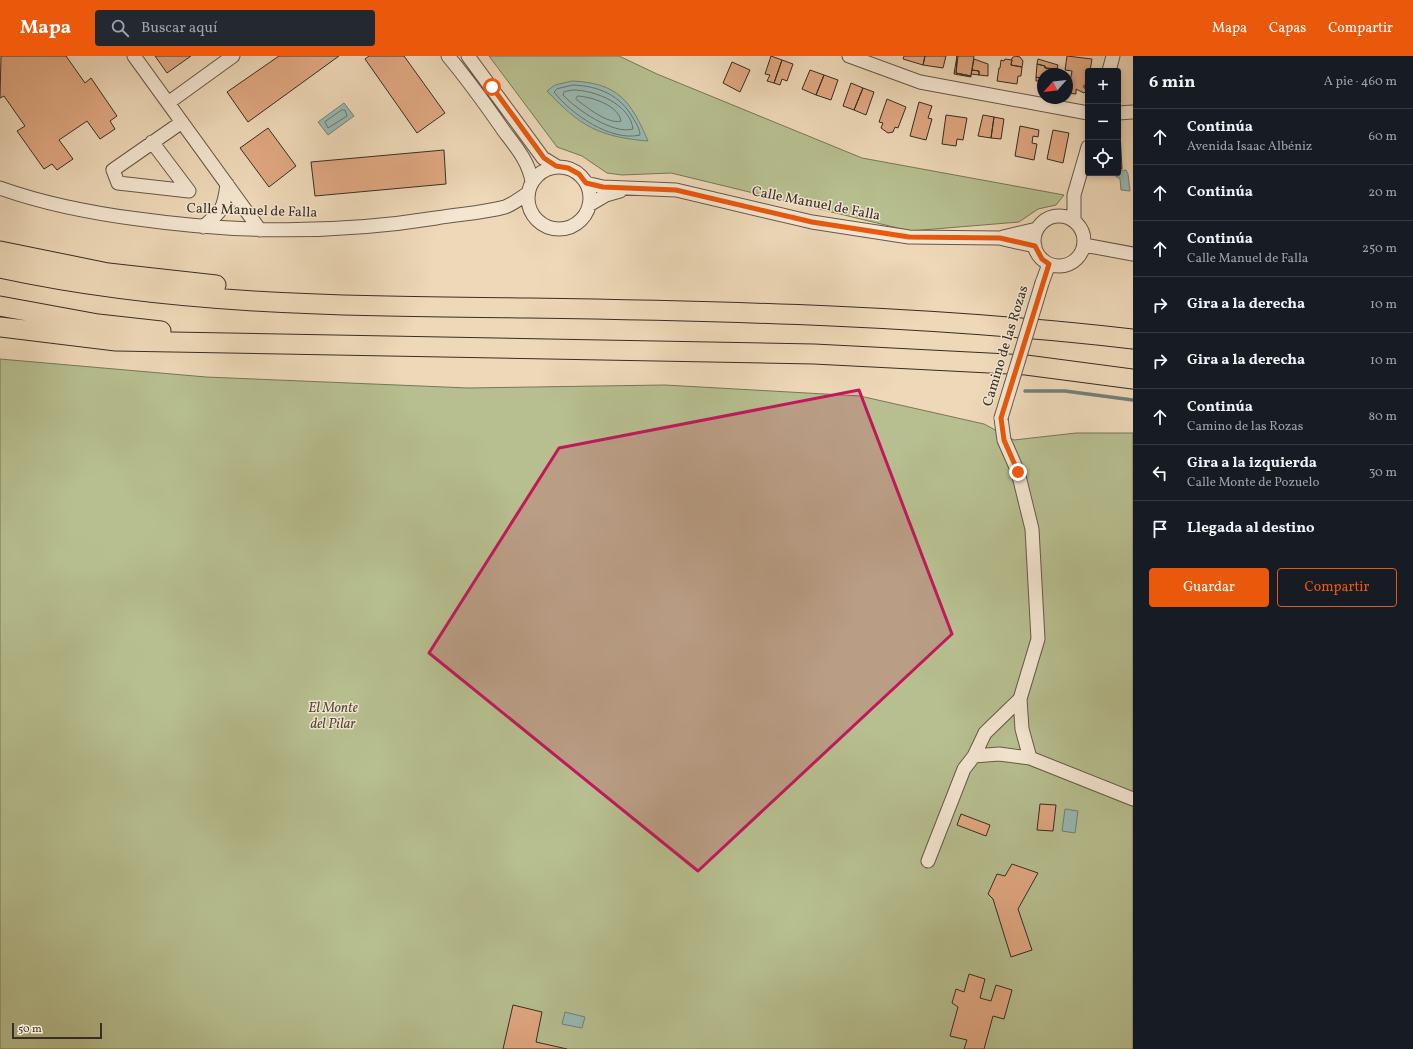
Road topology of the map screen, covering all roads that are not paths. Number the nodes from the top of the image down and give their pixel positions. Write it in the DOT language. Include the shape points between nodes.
graph roads {
  1 [pos="134,56"];
  2 [pos="233,56"];
  3 [pos="448,56"];
  4 [pos="468,56"];
  5 [pos="848,56"];
  6 [pos="1113,56"];
  7 [pos="1110,68"];
  8 [pos="168,103"];
  9 [pos="1085,112"];
  10 [pos="1133,112"];
  11 [pos="1121,113"];
  12 [pos="182,122"];
  13 [pos="152,142"];
  14 [pos="1085,157"];
  15 [pos="556,166"];
  16 [pos="586,183"];
  17 [pos="226,184"];
  18 [pos="0,188"];
  19 [pos="530,188"];
  20 [pos="628,189"];
  21 [pos="1074,195"];
  22 [pos="589,205"];
  23 [pos="506,206"];
  24 [pos="533,214"];
  25 [pos="1059,215"];
  26 [pos="1074,220"];
  27 [pos="203,227"];
  28 [pos="1037,229"];
  29 [pos="260,230"];
  30 [pos="1000,238"];
  31 [pos="0,242"];
  32 [pos="1084,245"];
  33 [pos="1035,246"];
  34 [pos="0,251"];
  35 [pos="1133,254"];
  36 [pos="1049,264"];
  37 [pos="0,268"];
  38 [pos="108,273"];
  39 [pos="320,304"];
  40 [pos="0,306"];
  41 [pos="0,327"];
  42 [pos="1133,339"];
  43 [pos="298,345"];
  44 [pos="1133,379"];
  45 [pos="1020,699"];
  46 [pos="974,756"];
  47 [pos="1030,758"];
  48 [pos="1133,799"];
  49 [pos="928,861"];
  1 -- 8 [label="street"];
  2 -- 8 [label="street"];
  3 -- 19 [label="street" via="479,94 521,154 531,171"];
  4 -- 15 [label="street" via="544,158"];
  5 -- 9 [label="street" via="920,82"];
  6 -- 7 [label="street"];
  8 -- 12 [label="street"];
  10 -- 11 [label="street"];
  12 -- 13 [label="street"];
  12 -- 17 [label="street"];
  13 -- 13 [label="street" via="113,170 118,183 189,191"];
  14 -- 21 [label="street"];
  15 -- 16 [label="street" via="568,168 579,174"];
  15 -- 19 [label="street" via="539,174"];
  16 -- 20 [label="street, Calle Manuel de Falla"];
  16 -- 22 [label="street" via="589,190"];
  17 -- 27 [label="street" via="224,205"];
  17 -- 29 [label="street"];
  18 -- 27 [label="street, Calle Manuel de Falla" via="62,206"];
  19 -- 23 [label="street, Calle Manuel de Falla"];
  19 -- 24 [label="street" via="529,204"];
  20 -- 22 [label="street, Calle Manuel de Falla" via="606,195"];
  20 -- 30 [label="street, Calle Manuel de Falla" via="676,190 812,222 909,237"];
  21 -- 25 [label="street"];
  21 -- 26 [label="street"];
  22 -- 24 [label="street" via="580,220 564,228 546,226"];
  23 -- 24 [label="street, Calle Manuel de Falla"];
  23 -- 29 [label="street, Calle Manuel de Falla" via="402,223 327,229"];
  25 -- 26 [label="street"];
  25 -- 28 [label="street" via="1046,219"];
  26 -- 32 [label="street" via="1081,227"];
  27 -- 29 [label="street, Calle Manuel de Falla"];
  28 -- 30 [label="street, Calle Manuel de Falla"];
  28 -- 33 [label="street"];
  30 -- 33 [label="street, Calle Manuel de Falla"];
  31 -- 38 [label="highway"];
  32 -- 35 [label="street"];
  32 -- 36 [label="street" via="1078,259 1071,263 1056,266"];
  33 -- 36 [label="street" via="1042,259"];
  34 -- 38 [label="highway"];
  36 -- 45 [label="street, Camino de las Rozas, bridge" via="1001,418 1004,440 1018,472 1032,529 1038,639"];
  37 -- 39 [label="highway" via="135,290 234,300"];
  38 -- 39 [label="highway" via="259,290"];
  39 -- 42 [label="highway" via="816,315 1041,328"];
  40 -- 43 [label="highway" via="98,324"];
  41 -- 43 [label="highway" via="116,341"];
  43 -- 44 [label="highway" via="814,354 1026,366"];
  45 -- 46 [label="street" via="985,733"];
  45 -- 47 [label="street" via="1022,729"];
  46 -- 47 [label="street" via="999,754"];
  46 -- 49 [label="street" via="964,769"];
  47 -- 48 [label="street"];
}
